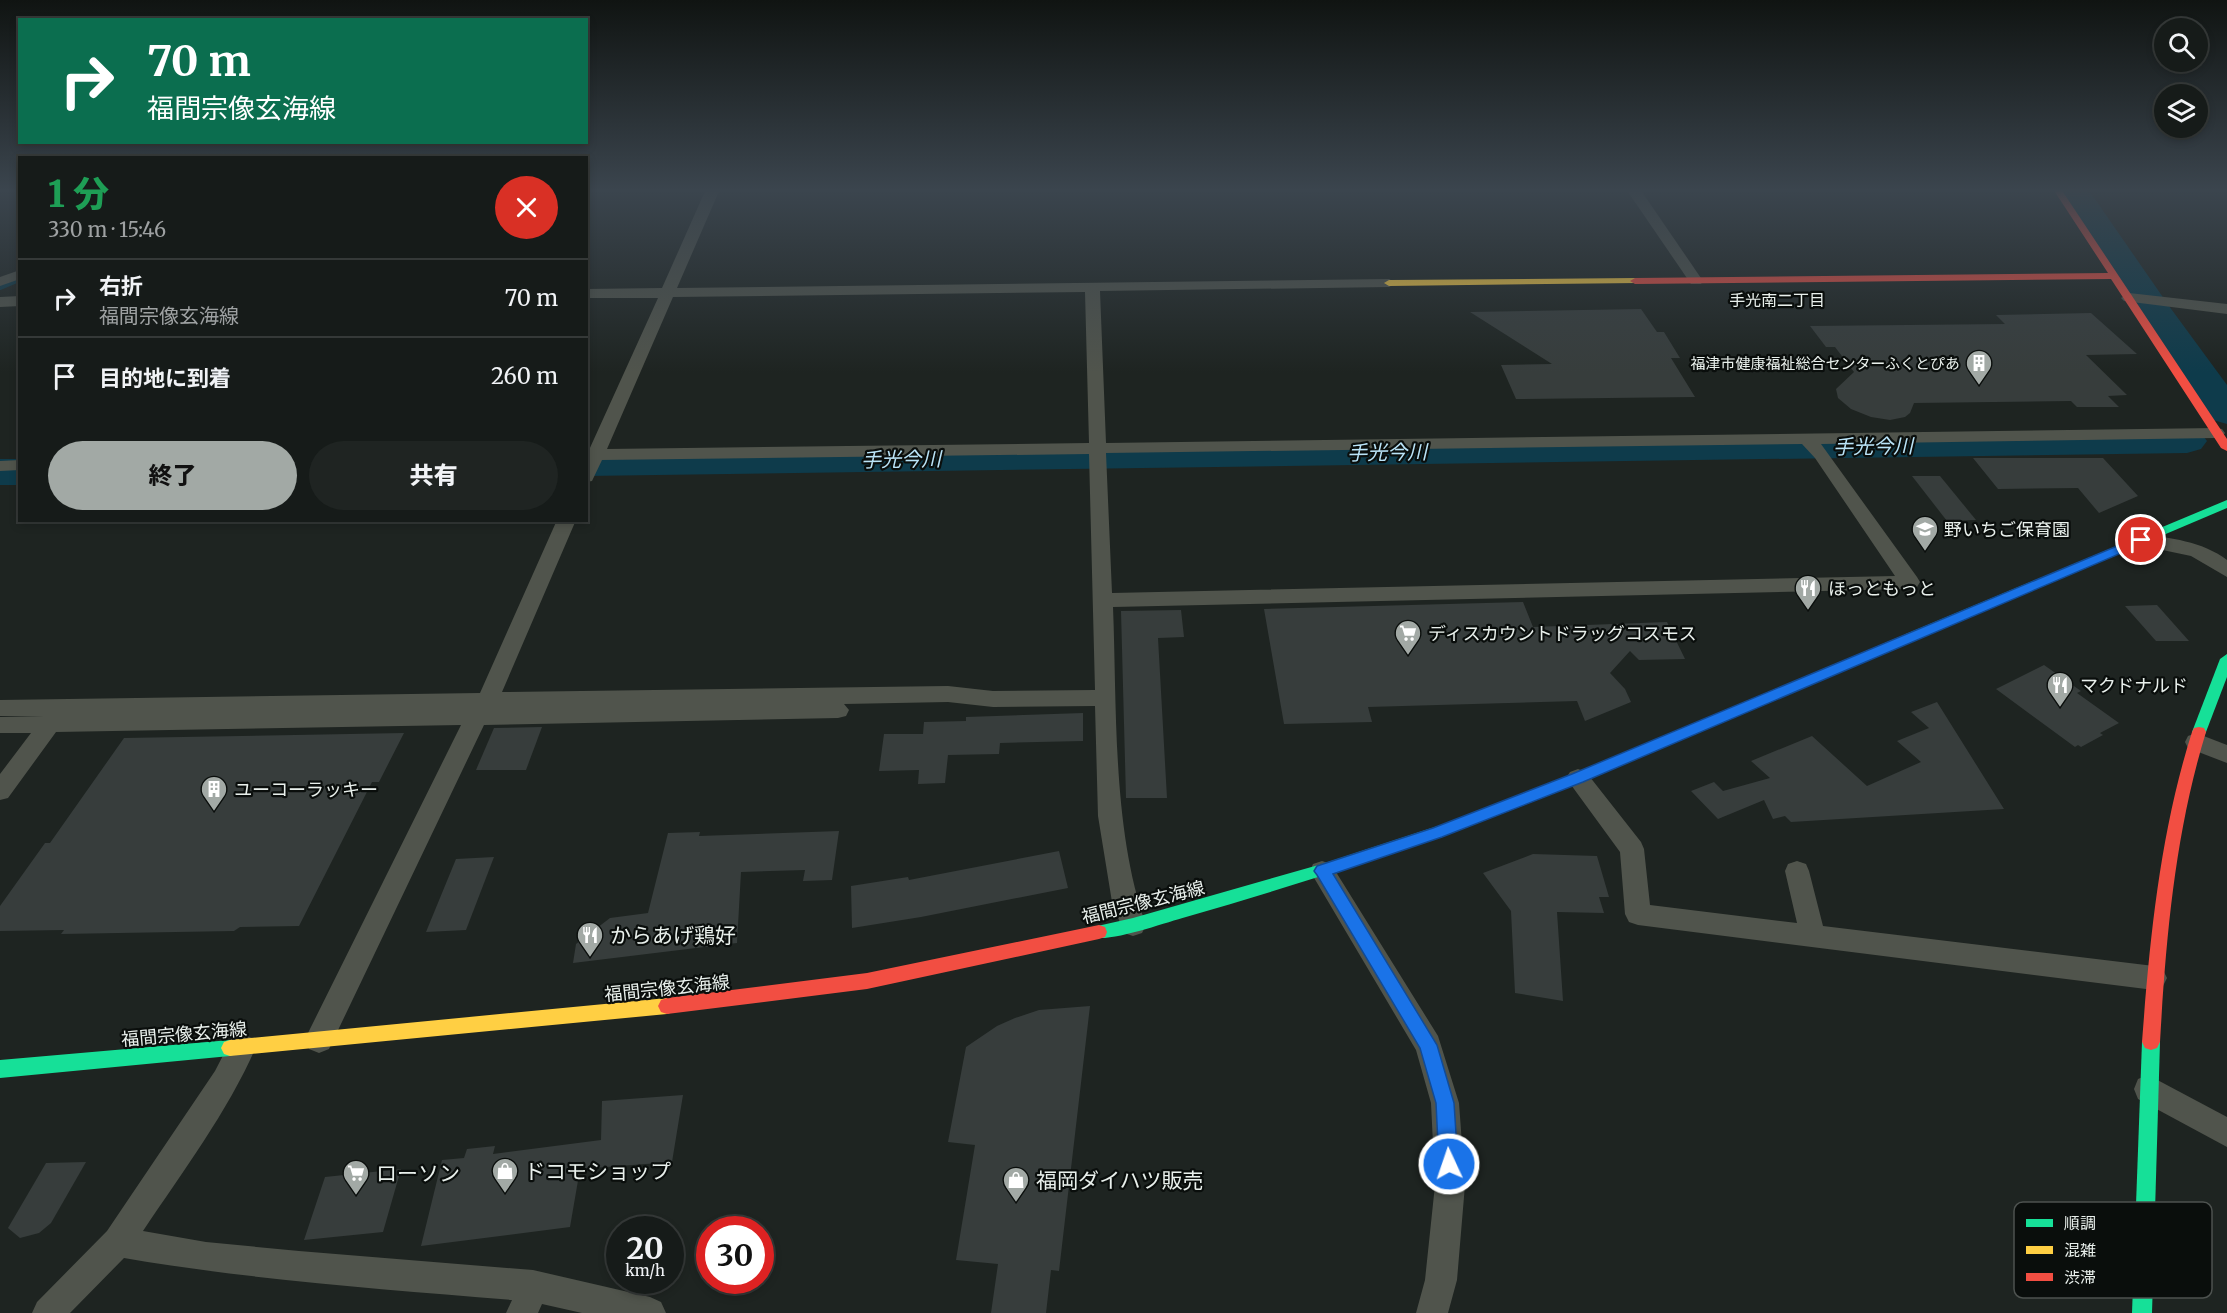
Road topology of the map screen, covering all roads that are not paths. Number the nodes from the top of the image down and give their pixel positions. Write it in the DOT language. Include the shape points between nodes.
graph roads {
  1 [pos="686,250"];
  2 [pos="1675,250"];
  3 [pos="2098,250"];
  4 [pos="18,275"];
  5 [pos="2115,276"];
  6 [pos="1696,281"];
  7 [pos="0,282"];
  8 [pos="1389,283"];
  9 [pos="1092,287"];
  10 [pos="668,293"];
  11 [pos="588,294"];
  12 [pos="2129,298"];
  13 [pos="18,301"];
  14 [pos="0,302"];
  15 [pos="2227,309"];
  16 [pos="2216,433"];
  17 [pos="1811,444"];
  18 [pos="2227,448"];
  19 [pos="1098,454"];
  20 [pos="590,463"];
  21 [pos="0,465"];
  22 [pos="18,465"];
  23 [pos="2227,504"];
  24 [pos="566,522"];
  25 [pos="2141,540"];
  26 [pos="2227,570"];
  27 [pos="1103,600"];
  28 [pos="2227,659"];
  29 [pos="1106,698"];
  30 [pos="0,708"];
  31 [pos="482,709"];
  32 [pos="57,715"];
  33 [pos="0,725"];
  34 [pos="2196,742"];
  35 [pos="2227,754"];
  36 [pos="1578,778"];
  37 [pos="0,791"];
  38 [pos="1322,871"];
  39 [pos="1797,872"];
  40 [pos="1133,926"];
  41 [pos="1813,936"];
  42 [pos="2154,978"];
  43 [pos="319,1040"];
  44 [pos="243,1047"];
  45 [pos="0,1069"];
  46 [pos="2148,1089"];
  47 [pos="2227,1133"];
  48 [pos="2145,1202"];
  49 [pos="118,1242"];
  50 [pos="2142,1298"];
  51 [pos="528,1299"];
  52 [pos="48,1313"];
  53 [pos="650,1313"];
  54 [pos="1432,1313"];
  55 [pos="2142,1313"];
  1 -- 10 [label="street"];
  2 -- 6 [label="street"];
  3 -- 5 [label="street"];
  4 -- 7 [label="street"];
  5 -- 6 [label="street"];
  5 -- 12 [label="street"];
  6 -- 8 [label="street"];
  8 -- 9 [label="street"];
  9 -- 10 [label="street"];
  9 -- 19 [label="street"];
  10 -- 11 [label="street"];
  10 -- 20 [label="street"];
  12 -- 15 [label="street"];
  12 -- 16 [label="street"];
  13 -- 14 [label="street"];
  16 -- 17 [label="street"];
  16 -- 18 [label="street"];
  17 -- 19 [label="street"];
  17 -- 27 [label="street" via="1910,582"];
  19 -- 20 [label="street"];
  19 -- 27 [label="street"];
  21 -- 22 [label="street"];
  23 -- 25 [label="street, 福間宗像玄海線"];
  24 -- 31 [label="street"];
  25 -- 26 [label="street" via="2197,550"];
  25 -- 36 [label="street, 福間宗像玄海線"];
  27 -- 29 [label="street"];
  28 -- 34 [label="street"];
  29 -- 31 [label="street" via="993,699 948,708 743,705"];
  29 -- 40 [label="street" via="1110,816"];
  30 -- 32 [label="street"];
  31 -- 32 [label="street"];
  31 -- 43 [label="street"];
  32 -- 33 [label="street"];
  32 -- 37 [label="street"];
  34 -- 35 [label="street"];
  34 -- 42 [label="street" via="2184,783"];
  36 -- 38 [label="street, 福間宗像玄海線" via="1437,833"];
  36 -- 41 [label="street" via="1632,849 1638,914"];
  38 -- 40 [label="street, 福間宗像玄海線"];
  38 -- 54 [label="street" via="1428,1045 1445,1103 1450,1185 1441,1280"];
  39 -- 41 [label="street"];
  40 -- 43 [label="street, 福間宗像玄海線" via="867,981 635,1010"];
  41 -- 42 [label="street"];
  42 -- 46 [label="street"];
  43 -- 44 [label="street, 福間宗像玄海線"];
  44 -- 45 [label="street, 福間宗像玄海線"];
  44 -- 49 [label="street"];
  46 -- 47 [label="street"];
  46 -- 48 [label="street"];
  49 -- 51 [label="street"];
  49 -- 52 [label="street"];
  50 -- 55 [label="street"];
  51 -- 53 [label="street"];
}
